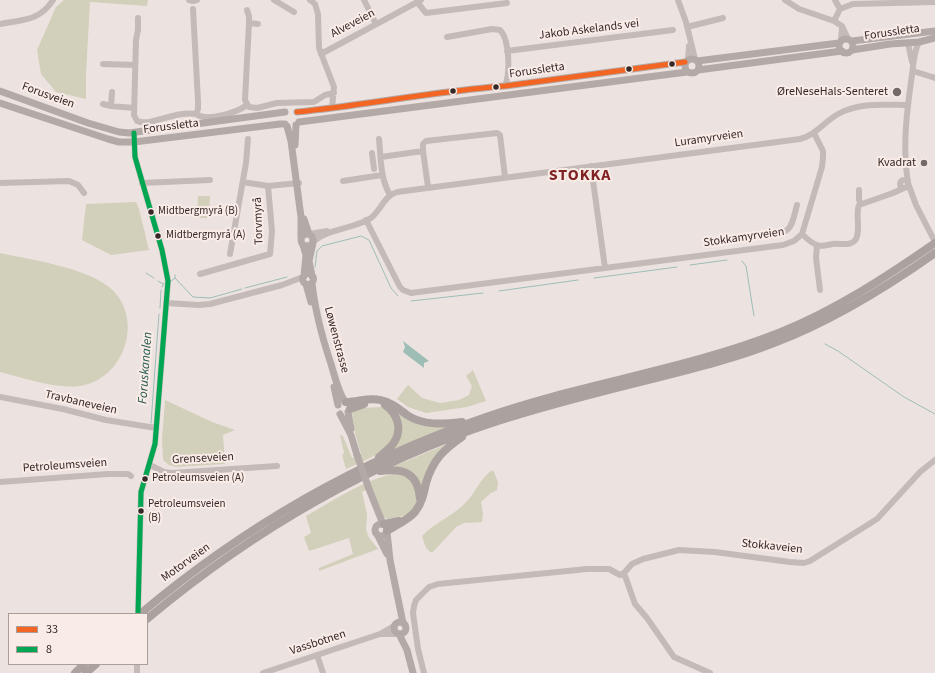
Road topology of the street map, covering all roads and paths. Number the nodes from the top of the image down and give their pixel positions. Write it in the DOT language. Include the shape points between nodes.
graph roads {
  1 [pos="53,0"];
  2 [pos="189,0"];
  3 [pos="197,0"];
  4 [pos="276,0"];
  5 [pos="364,0"];
  6 [pos="678,0"];
  7 [pos="785,0"];
  8 [pos="835,0"];
  9 [pos="845,0"];
  10 [pos="314,1"];
  11 [pos="419,1"];
  12 [pos="928,1"];
  13 [pos="895,2"];
  14 [pos="935,2"];
  15 [pos="507,3"];
  16 [pos="842,8"];
  17 [pos="194,9"];
  18 [pos="247,10"];
  19 [pos="294,12"];
  20 [pos="138,18"];
  21 [pos="723,18"];
  22 [pos="834,21"];
  23 [pos="249,23"];
  24 [pos="0,24"];
  25 [pos="258,24"];
  26 [pos="376,24"];
  27 [pos="687,27"];
  28 [pos="673,30"];
  29 [pos="935,31"];
  30 [pos="447,37"];
  31 [pos="935,38"];
  32 [pos="845,41"];
  33 [pos="919,42"];
  34 [pos="908,43"];
  35 [pos="852,50"];
  36 [pos="842,51"];
  37 [pos="507,52"];
  38 [pos="321,54"];
  39 [pos="691,60"];
  40 [pos="103,64"];
  41 [pos="135,65"];
  42 [pos="913,69"];
  43 [pos="509,70"];
  44 [pos="698,70"];
  45 [pos="687,72"];
  46 [pos="935,78"];
  47 [pos="518,84"];
  48 [pos="506,86"];
  49 [pos="0,91"];
  50 [pos="112,92"];
  51 [pos="334,93"];
  52 [pos="0,103"];
  53 [pos="103,104"];
  54 [pos="246,105"];
  55 [pos="908,105"];
  56 [pos="111,106"];
  57 [pos="341,107"];
  58 [pos="134,108"];
  59 [pos="332,108"];
  60 [pos="285,112"];
  61 [pos="297,112"];
  62 [pos="181,114"];
  63 [pos="196,114"];
  64 [pos="62,123"];
  65 [pos="88,123"];
  66 [pos="297,123"];
  67 [pos="286,125"];
  68 [pos="183,127"];
  69 [pos="134,133"];
  70 [pos="814,133"];
  71 [pos="248,139"];
  72 [pos="379,139"];
  73 [pos="134,142"];
  74 [pos="423,151"];
  75 [pos="372,153"];
  76 [pos="381,157"];
  77 [pos="591,166"];
  78 [pos="374,169"];
  79 [pos="382,175"];
  80 [pos="505,177"];
  81 [pos="210,180"];
  82 [pos="343,180"];
  83 [pos="243,182"];
  84 [pos="0,183"];
  85 [pos="142,183"];
  86 [pos="298,183"];
  87 [pos="904,184"];
  88 [pos="268,186"];
  89 [pos="428,187"];
  90 [pos="859,190"];
  91 [pos="84,193"];
  92 [pos="390,195"];
  93 [pos="861,204"];
  94 [pos="797,205"];
  95 [pos="366,220"];
  96 [pos="337,230"];
  97 [pos="310,234"];
  98 [pos="802,234"];
  99 [pos="768,236"];
  100 [pos="301,237"];
  101 [pos="313,242"];
  102 [pos="935,243"];
  103 [pos="303,245"];
  104 [pos="817,245"];
  105 [pos="935,253"];
  106 [pos="230,254"];
  107 [pos="605,268"];
  108 [pos="200,274"];
  109 [pos="307,280"];
  110 [pos="820,290"];
  111 [pos="166,302"];
  112 [pos="0,397"];
  113 [pos="338,405"];
  114 [pos="347,406"];
  115 [pos="340,414"];
  116 [pos="473,421"];
  117 [pos="156,428"];
  118 [pos="470,431"];
  119 [pos="351,435"];
  120 [pos="935,460"];
  121 [pos="373,463"];
  122 [pos="150,465"];
  123 [pos="277,466"];
  124 [pos="373,472"];
  125 [pos="131,476"];
  126 [pos="0,482"];
  127 [pos="369,490"];
  128 [pos="420,502"];
  129 [pos="385,528"];
  130 [pos="376,531"];
  131 [pos="390,560"];
  132 [pos="624,574"];
  133 [pos="399,605"];
  134 [pos="139,613"];
  135 [pos="140,613"];
  136 [pos="148,618"];
  137 [pos="394,626"];
  138 [pos="404,626"];
  139 [pos="380,634"];
  140 [pos="398,634"];
  141 [pos="407,650"];
  142 [pos="317,655"];
  143 [pos="83,665"];
  144 [pos="95,665"];
  145 [pos="75,673"];
  146 [pos="86,673"];
  147 [pos="263,673"];
  148 [pos="323,673"];
  149 [pos="413,673"];
  150 [pos="424,673"];
  151 [pos="710,673"];
  1 -- 24 [label="street" via="39,16"];
  2 -- 3 [label="street"];
  4 -- 19 [label="street"];
  5 -- 26 [label="street"];
  6 -- 27 [label="street"];
  7 -- 22 [label="street" via="799,9"];
  8 -- 16 [label="street"];
  9 -- 16 [label="street"];
  10 -- 38 [label="street" via="318,14 318,43"];
  11 -- 15 [label="street, Alveveien" via="426,13"];
  11 -- 26 [label="street, Alveveien"];
  12 -- 13 [label="street"];
  12 -- 14 [label="street"];
  13 -- 16 [label="street" via="853,4"];
  16 -- 22 [label="street"];
  17 -- 63 [label="street" via="198,101"];
  18 -- 23 [label="street"];
  20 -- 41 [label="street"];
  21 -- 27 [label="street"];
  22 -- 32 [label="street" via="842,26"];
  23 -- 25 [label="street"];
  23 -- 54 [label="street"];
  26 -- 38 [label="street, Alveveien"];
  27 -- 39 [label="street"];
  28 -- 37 [label="street, Jakob Askelands vei"];
  29 -- 32 [label="main road, Forussletta"];
  30 -- 37 [label="street" via="498,29 504,35"];
  31 -- 33 [label="main road, Forussletta"];
  32 -- 35 [label="main road, Forussletta" via="854,46"];
  32 -- 36 [label="main road" via="839,48"];
  32 -- 39 [label="main road, Forussletta"];
  33 -- 34 [label="main road, Forussletta"];
  33 -- 42 [label="street"];
  34 -- 35 [label="main road, Forussletta"];
  34 -- 42 [label="street"];
  35 -- 36 [label="main road, Forussletta" via="848,53"];
  36 -- 44 [label="main road, Forussletta"];
  37 -- 43 [label="street"];
  38 -- 51 [label="street"];
  39 -- 44 [label="main road" via="699,65"];
  39 -- 45 [label="main road" via="684,67"];
  39 -- 47 [label="main road, Forussletta"];
  40 -- 41 [label="street"];
  41 -- 58 [label="street"];
  42 -- 46 [label="street"];
  42 -- 55 [label="street"];
  43 -- 47 [label="street" via="512,79"];
  43 -- 48 [label="street"];
  44 -- 45 [label="main road" via="693,74"];
  45 -- 66 [label="main road, Forussletta"];
  47 -- 48 [label="main road, Forussletta"];
  48 -- 57 [label="main road, Forussletta"];
  49 -- 65 [label="main road, Forusveien"];
  50 -- 56 [label="street"];
  51 -- 54 [label="street" via="312,102 277,103 257,108"];
  51 -- 57 [label="street"];
  51 -- 59 [label="street"];
  52 -- 64 [label="main road, Forusveien"];
  53 -- 56 [label="street"];
  54 -- 63 [label="street" via="229,114 202,117"];
  55 -- 70 [label="street, Luramyrveien" via="852,108 832,118"];
  55 -- 87 [label="street"];
  56 -- 58 [label="street"];
  57 -- 59 [label="main road, Forussletta"];
  58 -- 62 [label="street" via="136,120 142,123"];
  59 -- 61 [label="main road, Forussletta"];
  60 -- 61 [label="main road"];
  60 -- 67 [label="main road" via="282,118"];
  60 -- 68 [label="main road, Forussletta"];
  61 -- 66 [label="main road"];
  62 -- 63 [label="street"];
  62 -- 68 [label="street"];
  64 -- 73 [label="main road, Forussletta" via="114,141"];
  65 -- 69 [label="main road, Forussletta" via="119,132"];
  66 -- 67 [label="main road"];
  66 -- 86 [label="main road" via="295,150"];
  67 -- 73 [label="main road, Forussletta"];
  67 -- 86 [label="main road"];
  68 -- 69 [label="main road, Forussletta"];
  69 -- 73 [label="street"];
  70 -- 77 [label="street, Luramyrveien" via="800,139"];
  70 -- 98 [label="street, Stokkamyrveien" via="823,150 822,167"];
  71 -- 83 [label="street, Torvmyrå"];
  72 -- 76 [label="street"];
  73 -- 85 [label="street"];
  74 -- 76 [label="street"];
  74 -- 80 [label="street" via="423,144 426,141 497,132 500,135"];
  74 -- 89 [label="street"];
  75 -- 78 [label="street"];
  76 -- 79 [label="street"];
  77 -- 80 [label="street, Luramyrveien"];
  77 -- 107 [label="street"];
  79 -- 82 [label="street"];
  79 -- 92 [label="street"];
  80 -- 89 [label="street, Luramyrveien"];
  81 -- 85 [label="street"];
  83 -- 88 [label="street, Torvmyrå"];
  83 -- 106 [label="street, Torvmyrå"];
  84 -- 91 [label="street" via="70,181 78,185"];
  85 -- 111 [label="street" via="167,270"];
  86 -- 88 [label="street, Torvmyrå"];
  86 -- 97 [label="main road"];
  86 -- 100 [label="main road"];
  87 -- 93 [label="street" via="893,193"];
  87 -- 102 [label="street"];
  88 -- 108 [label="street, Torvmyrå" via="272,231 270,254"];
  89 -- 92 [label="street, Luramyrveien"];
  90 -- 93 [label="street"];
  92 -- 95 [label="street" via="375,214"];
  93 -- 104 [label="street" via="857,210 857,238 853,242"];
  94 -- 99 [label="street" via="789,229"];
  95 -- 96 [label="street"];
  95 -- 107 [label="street, Stokkamyrveien" via="400,287 410,293"];
  96 -- 97 [label="street"];
  96 -- 101 [label="street"];
  97 -- 100 [label="main road"];
  97 -- 101 [label="main road"];
  98 -- 104 [label="street"];
  98 -- 107 [label="street, Stokkamyrveien" via="794,241 783,245"];
  100 -- 103 [label="main road"];
  101 -- 103 [label="main road" via="309,246"];
  101 -- 109 [label="main road, Løwenstrasse"];
  102 -- 116 [label="highway" via="848,299 769,336 706,356 542,399"];
  103 -- 109 [label="main road, Løwenstrasse"];
  104 -- 110 [label="street"];
  105 -- 118 [label="highway" via="858,304 772,344 714,363 552,405"];
  109 -- 111 [label="street" via="204,304"];
  109 -- 113 [label="main road, Løwenstrasse"];
  109 -- 114 [label="main road, Løwenstrasse" via="339,390"];
  111 -- 117 [label="street"];
  112 -- 117 [label="street, Travbaneveien" via="113,422"];
  113 -- 114 [label="main road" via="341,402"];
  113 -- 115 [label="main road" via="337,410"];
  114 -- 115 [label="main road" via="344,414"];
  114 -- 116 [label="highway" via="366,399 383,400 413,418 429,423"];
  114 -- 119 [label="main road, Løwenstrasse"];
  114 -- 121 [label="highway" via="379,403 390,408 396,417 399,429 396,440"];
  115 -- 119 [label="main road, Løwenstrasse"];
  116 -- 121 [label="highway"];
  117 -- 122 [label="street"];
  118 -- 124 [label="highway"];
  118 -- 128 [label="highway" via="436,460"];
  119 -- 127 [label="main road, Løwenstrasse, bridge"];
  120 -- 132 [label="street, Stokkaveien" via="920,472 877,519 810,561 790,562 679,550 643,559 630,566"];
  121 -- 135 [label="highway, Motorveien" via="299,502 248,534"];
  122 -- 123 [label="street, Grenseveien" via="172,473"];
  122 -- 134 [label="street" via="141,492"];
  124 -- 128 [label="highway" via="397,470 409,474 418,485"];
  124 -- 136 [label="highway" via="256,537 200,576"];
  125 -- 126 [label="street, Petroleumsveien" via="108,474"];
  127 -- 129 [label="main road, Løwenstrasse"];
  127 -- 130 [label="main road, Løwenstrasse"];
  128 -- 129 [label="highway" via="414,514"];
  129 -- 130 [label="main road" via="378,524"];
  129 -- 130 [label="main road" via="382,536"];
  129 -- 131 [label="main road, Løwenstrasse"];
  130 -- 131 [label="main road, Løwenstrasse"];
  131 -- 133 [label="main road, Løwenstrasse"];
  132 -- 150 [label="street" via="618,575 607,569 587,569 434,585 420,595 413,608"];
  132 -- 151 [label="street" via="635,604 674,657"];
  133 -- 137 [label="main road, Løwenstrasse"];
  133 -- 138 [label="main road, Løwenstrasse"];
  137 -- 138 [label="main road" via="398,623"];
  137 -- 139 [label="street, Vassbotnen"];
  137 -- 140 [label="main road"];
  138 -- 140 [label="main road" via="404,633"];
  138 -- 141 [label="main road, Løwenstrasse"];
  139 -- 140 [label="street, Vassbotnen"];
  139 -- 142 [label="street, Vassbotnen"];
  140 -- 141 [label="main road, Løwenstrasse"];
  141 -- 149 [label="main road, Løwenstrasse"];
  142 -- 147 [label="street, Vassbotnen"];
  142 -- 148 [label="street"];
  143 -- 145 [label="highway"];
  144 -- 146 [label="highway"];
}
